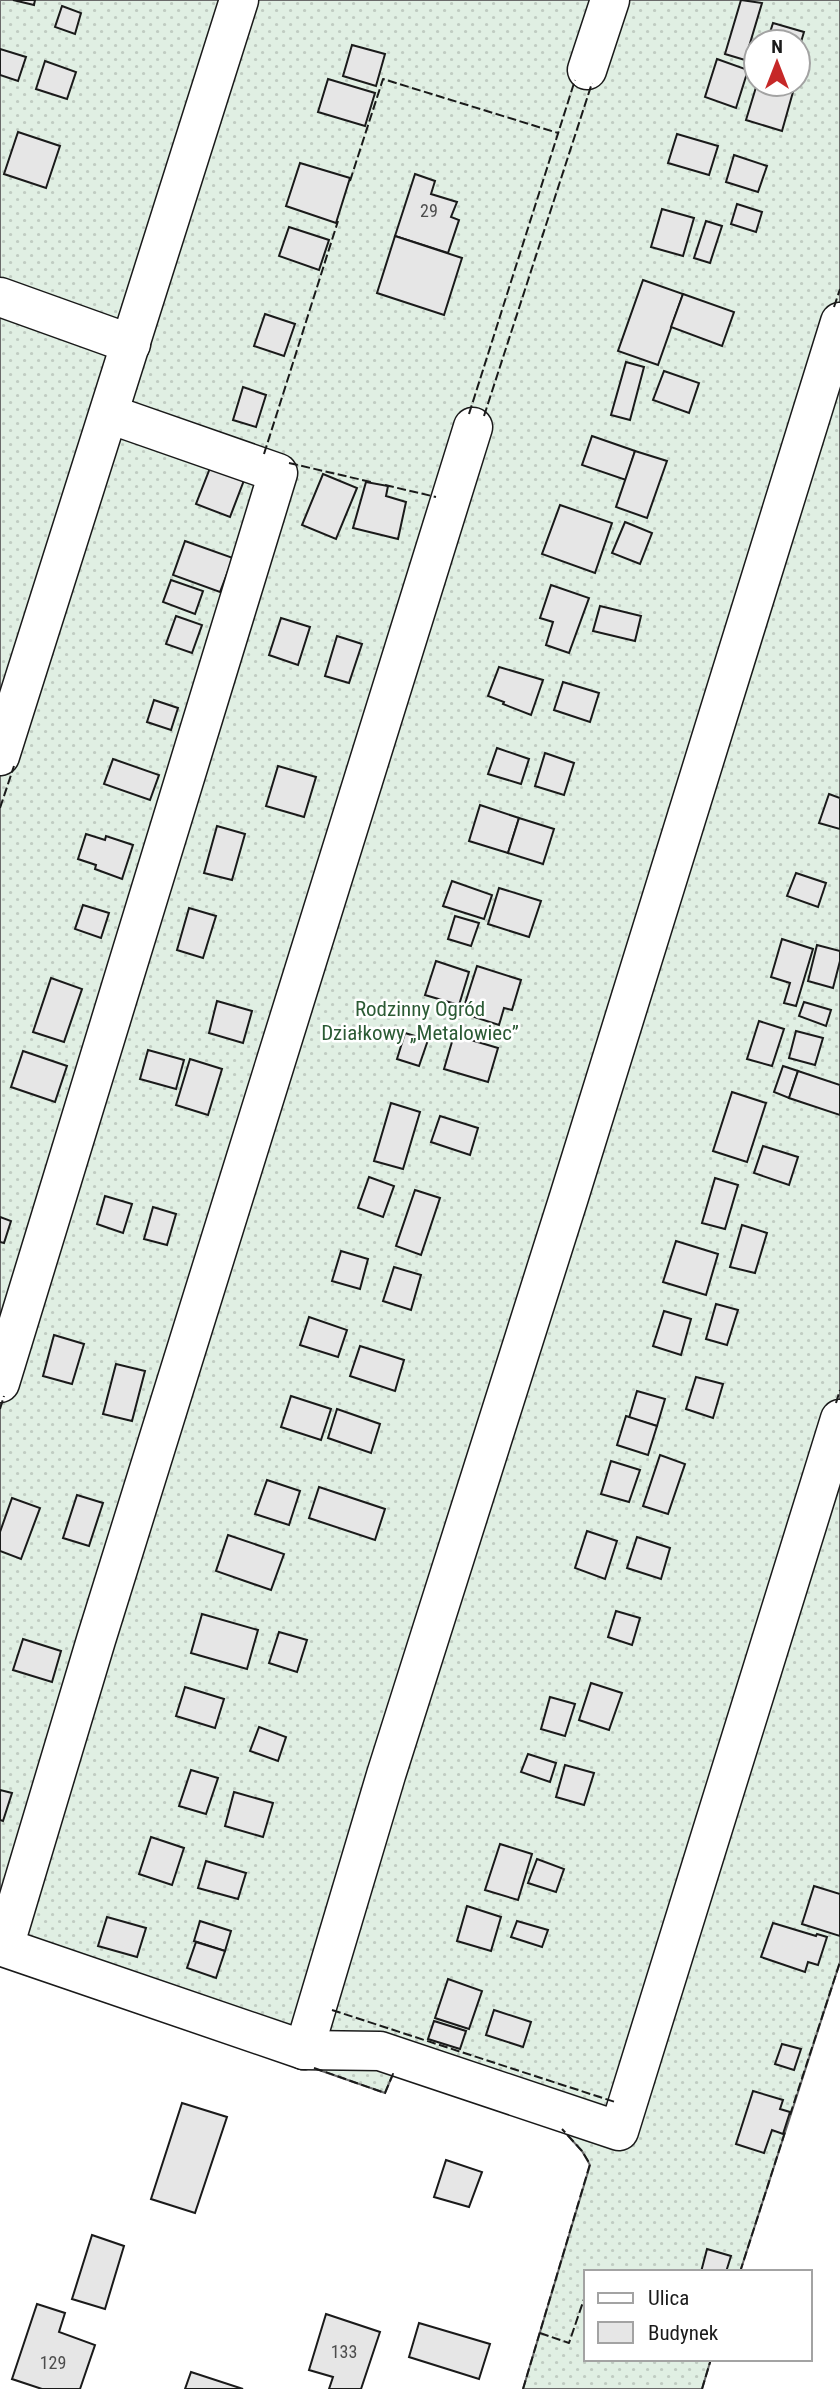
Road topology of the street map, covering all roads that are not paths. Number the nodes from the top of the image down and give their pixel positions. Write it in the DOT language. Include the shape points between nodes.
graph roads {
  1 [pos="239,0"];
  2 [pos="610,0"];
  3 [pos="587,70"];
  4 [pos="0,297"];
  5 [pos="840,322"];
  6 [pos="131,344"];
  7 [pos="108,414"];
  8 [pos="473,427"];
  9 [pos="0,756"];
  10 [pos="0,1383"];
  11 [pos="840,1419"];
  12 [pos="2,1947"];
  13 [pos="304,2050"];
  1 -- 6 [label="lane"];
  2 -- 3 [label="lane"];
  4 -- 6 [label="lane"];
  5 -- 13 [label="lane"];
  6 -- 7 [label="lane"];
  7 -- 9 [label="lane"];
  7 -- 10 [label="lane" via="278,473"];
  8 -- 12 [label="lane"];
  11 -- 13 [label="lane" via="619,2131 380,2051"];
  12 -- 13 [label="lane"];
}
